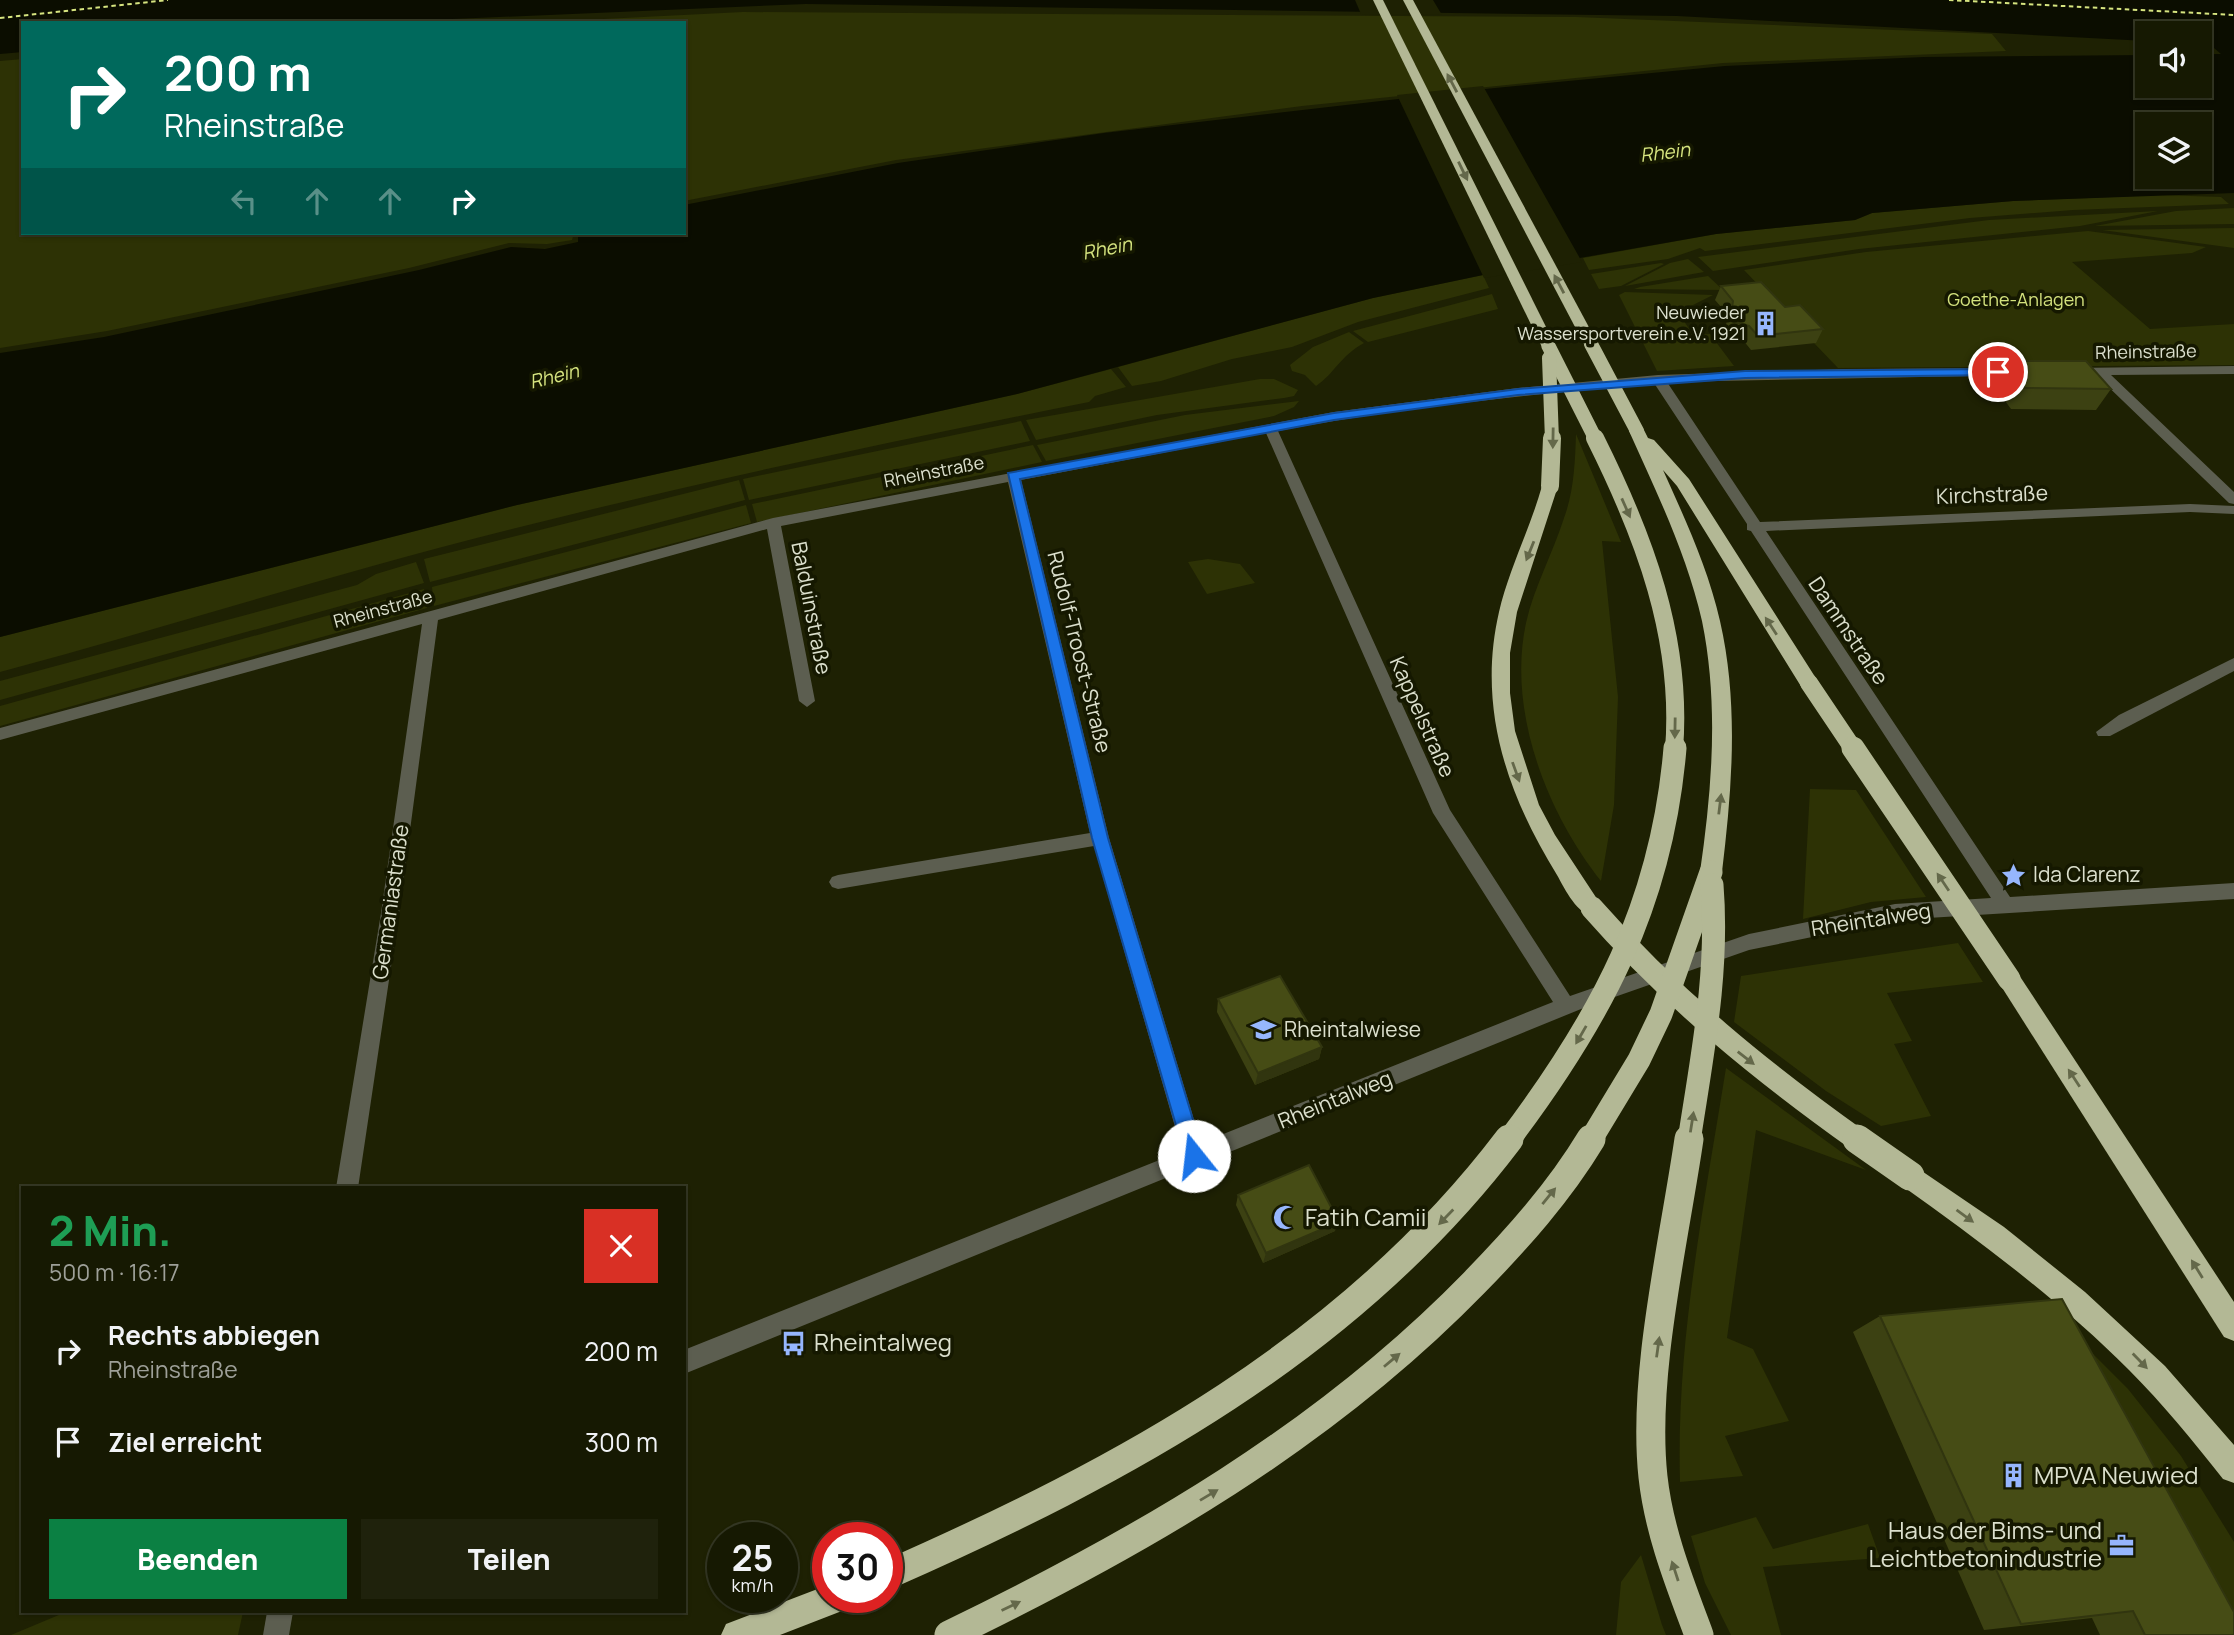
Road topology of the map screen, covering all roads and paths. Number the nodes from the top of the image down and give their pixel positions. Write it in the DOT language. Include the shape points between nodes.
graph roads {
  1 [pos="1378,0"];
  2 [pos="1408,0"];
  3 [pos="1548,345"];
  4 [pos="2234,370"];
  5 [pos="2032,372"];
  6 [pos="2059,372"];
  7 [pos="2100,372"];
  8 [pos="1658,379"];
  9 [pos="1270,428"];
  10 [pos="1637,431"];
  11 [pos="1013,476"];
  12 [pos="2234,500"];
  13 [pos="2234,510"];
  14 [pos="773,523"];
  15 [pos="1752,527"];
  16 [pos="431,616"];
  17 [pos="2234,664"];
  18 [pos="807,701"];
  19 [pos="2105,733"];
  20 [pos="0,734"];
  21 [pos="1100,838"];
  22 [pos="1710,872"];
  23 [pos="838,882"];
  24 [pos="2234,891"];
  25 [pos="2004,905"];
  26 [pos="1566,1007"];
  27 [pos="1194,1156"];
  28 [pos="347,1186"];
  29 [pos="2234,1327"];
  30 [pos="686,1361"];
  31 [pos="2234,1468"];
  32 [pos="903,1567"];
  33 [pos="812,1607"];
  34 [pos="280,1613"];
  35 [pos="275,1635"];
  36 [pos="737,1635"];
  37 [pos="949,1635"];
  38 [pos="1699,1635"];
  1 -- 3 [label="highway, one-way"];
  10 -- 2 [label="highway, one-way, bridge"];
  3 -- 31 [label="highway, one-way, bridge" via="1553,418 1550,486 1506,620 1498,694 1509,751 1551,850 1609,929 1691,1011 1786,1089 1964,1214 2077,1303 2163,1384"];
  3 -- 32 [label="highway, one-way, bridge" via="1649,563 1664,609 1672,658 1674,755 1667,813 1643,902 1616,976 1547,1093 1502,1154 1377,1285 1299,1349 1204,1414 1106,1471"];
  4 -- 7 [label="street, Rheinstraße"];
  5 -- 8 [label="street, Rheinstraße"];
  6 -- 7 [label="street, Rheinstraße"];
  7 -- 12 [label="street"];
  8 -- 9 [label="street, Rheinstraße" via="1494,395"];
  8 -- 15 [label="street, Dammstraße"];
  9 -- 11 [label="street, Rheinstraße"];
  9 -- 26 [label="street, Kappelstraße" via="1443,813"];
  22 -- 10 [label="highway, one-way" via="1723,753 1714,642 1702,588"];
  29 -- 10 [label="highway, one-way, bridge" via="1784,646 1683,483"];
  11 -- 14 [label="street, Rheinstraße"];
  11 -- 21 [label="street, Rudolf-Troost-Straße"];
  13 -- 15 [label="street, Kirchstraße" via="2190,508"];
  14 -- 16 [label="street, Rheinstraße"];
  14 -- 18 [label="street, Balduinstraße"];
  15 -- 25 [label="street, Dammstraße"];
  16 -- 20 [label="street, Rheinstraße"];
  16 -- 28 [label="street, Germaniastraße"];
  17 -- 19 [label="street"];
  21 -- 23 [label="street"];
  21 -- 27 [label="street, Rudolf-Troost-Straße"];
  37 -- 22 [label="highway, one-way, bridge" via="1135,1541 1243,1475 1339,1406 1423,1334 1502,1253 1602,1123 1665,1005 1689,945"];
  38 -- 22 [label="highway, one-way, bridge" via="1667,1546 1651,1444 1656,1357 1714,975 1716,936"];
  24 -- 25 [label="street, Rheintalweg"];
  25 -- 26 [label="street, Rheintalweg" via="1895,912 1749,942"];
  26 -- 27 [label="street, Rheintalweg"];
  27 -- 30 [label="street, Rheintalweg"];
  33 -- 36 [label="highway"];
  34 -- 35 [label="street"];
}
